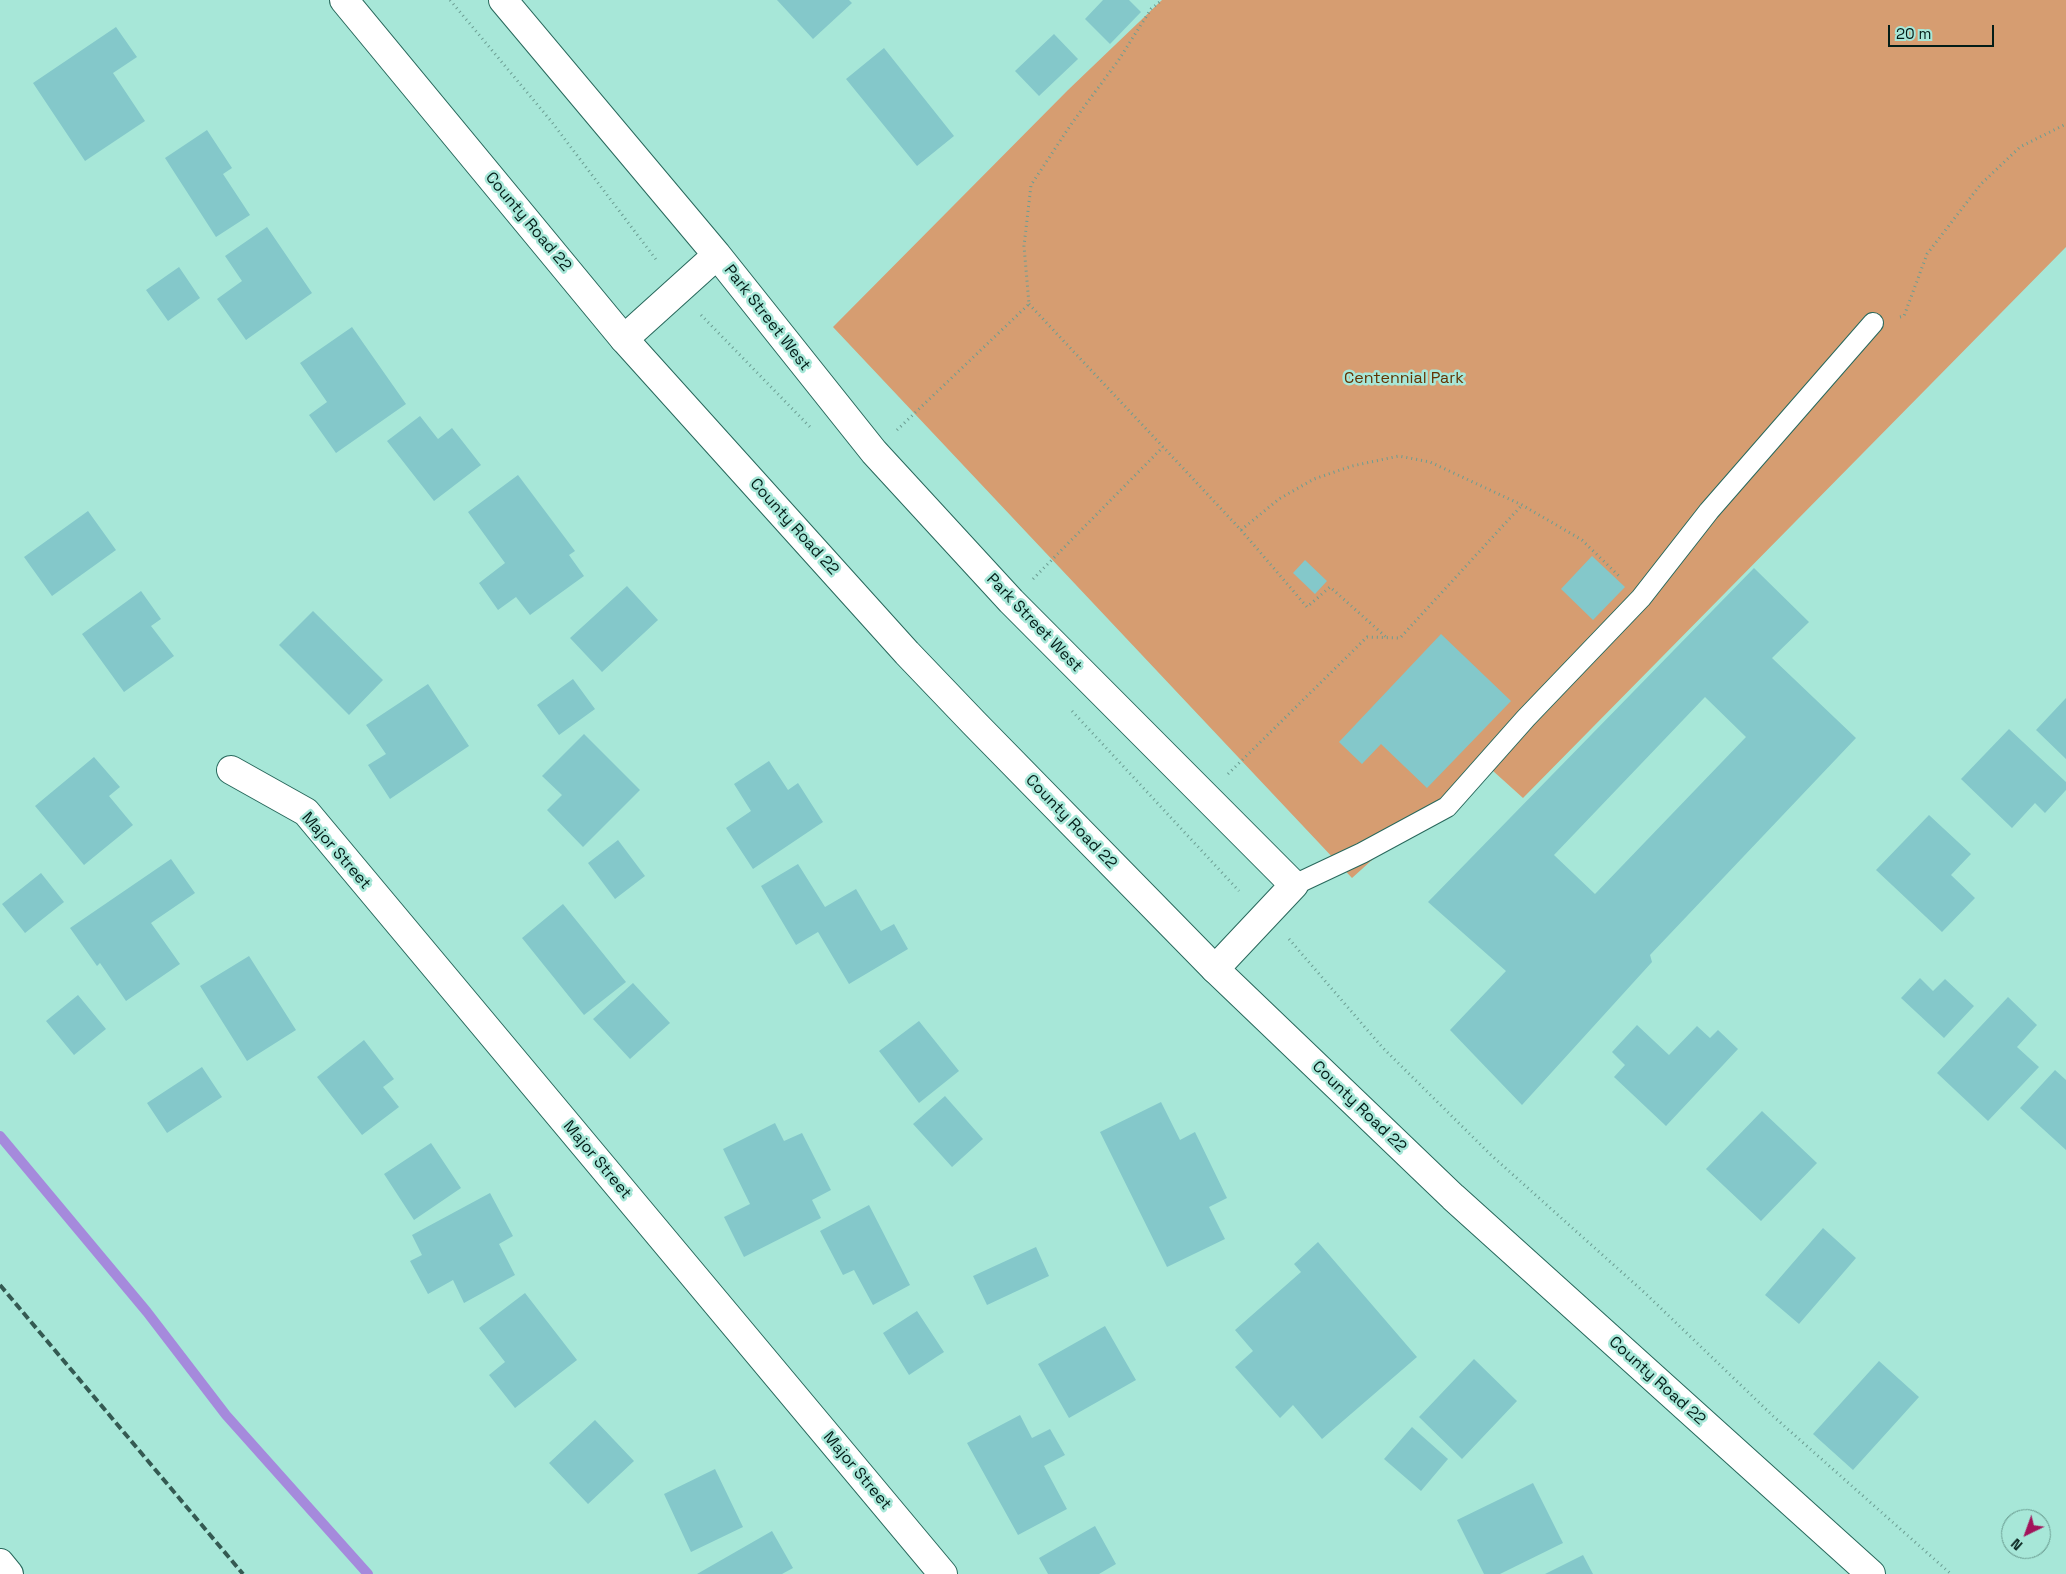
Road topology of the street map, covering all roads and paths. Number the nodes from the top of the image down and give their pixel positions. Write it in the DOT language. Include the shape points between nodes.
graph roads {
  1 [pos="344,0"];
  2 [pos="450,0"];
  3 [pos="503,0"];
  4 [pos="1162,0"];
  5 [pos="2066,124"];
  6 [pos="717,255"];
  7 [pos="658,262"];
  8 [pos="1029,304"];
  9 [pos="1873,323"];
  10 [pos="624,339"];
  11 [pos="1162,447"];
  12 [pos="874,452"];
  13 [pos="1522,505"];
  14 [pos="1241,530"];
  15 [pos="1641,598"];
  16 [pos="1012,601"];
  17 [pos="1386,638"];
  18 [pos="231,770"];
  19 [pos="1206,796"];
  20 [pos="1294,885"];
  21 [pos="1289,939"];
  22 [pos="1215,969"];
  23 [pos="0,1563"];
  24 [pos="9,1574"];
  25 [pos="943,1574"];
  26 [pos="1871,1574"];
  27 [pos="1951,1574"];
  1 -- 10 [label="street, County Road 22"];
  2 -- 7 [label="path" via="551,121"];
  3 -- 6 [label="street, Park Street West"];
  4 -- 8 [label="path" via="1151,9 1032,186 1024,246"];
  5 -- 9 [label="path" via="2020,147 1981,184 1928,254 1904,316"];
  6 -- 10 [label="street, Park Street West"];
  6 -- 12 [label="street, Park Street West"];
  8 -- 11 [label="path"];
  8 -- 12 [label="path"];
  9 -- 15 [label="lane" via="1708,511"];
  10 -- 22 [label="street, County Road 22" via="907,653"];
  11 -- 14 [label="path"];
  11 -- 16 [label="path"];
  12 -- 16 [label="street, Park Street West"];
  13 -- 14 [label="path" via="1430,462 1399,456 1352,466 1314,479 1279,499"];
  13 -- 15 [label="path" via="1582,540"];
  13 -- 17 [label="path" via="1400,638"];
  14 -- 17 [label="path" via="1307,607 1330,588"];
  15 -- 20 [label="lane" via="1526,718 1447,807"];
  16 -- 19 [label="street, Park Street West"];
  17 -- 19 [label="path" via="1367,637"];
  18 -- 25 [label="street, Major Street" via="306,812"];
  19 -- 20 [label="street, Park Street West"];
  20 -- 22 [label="street"];
  21 -- 27 [label="path" via="1382,1047 1491,1155 1645,1293 1773,1416"];
  22 -- 26 [label="street, County Road 22" via="1453,1197"];
  23 -- 24 [label="street"];
}
